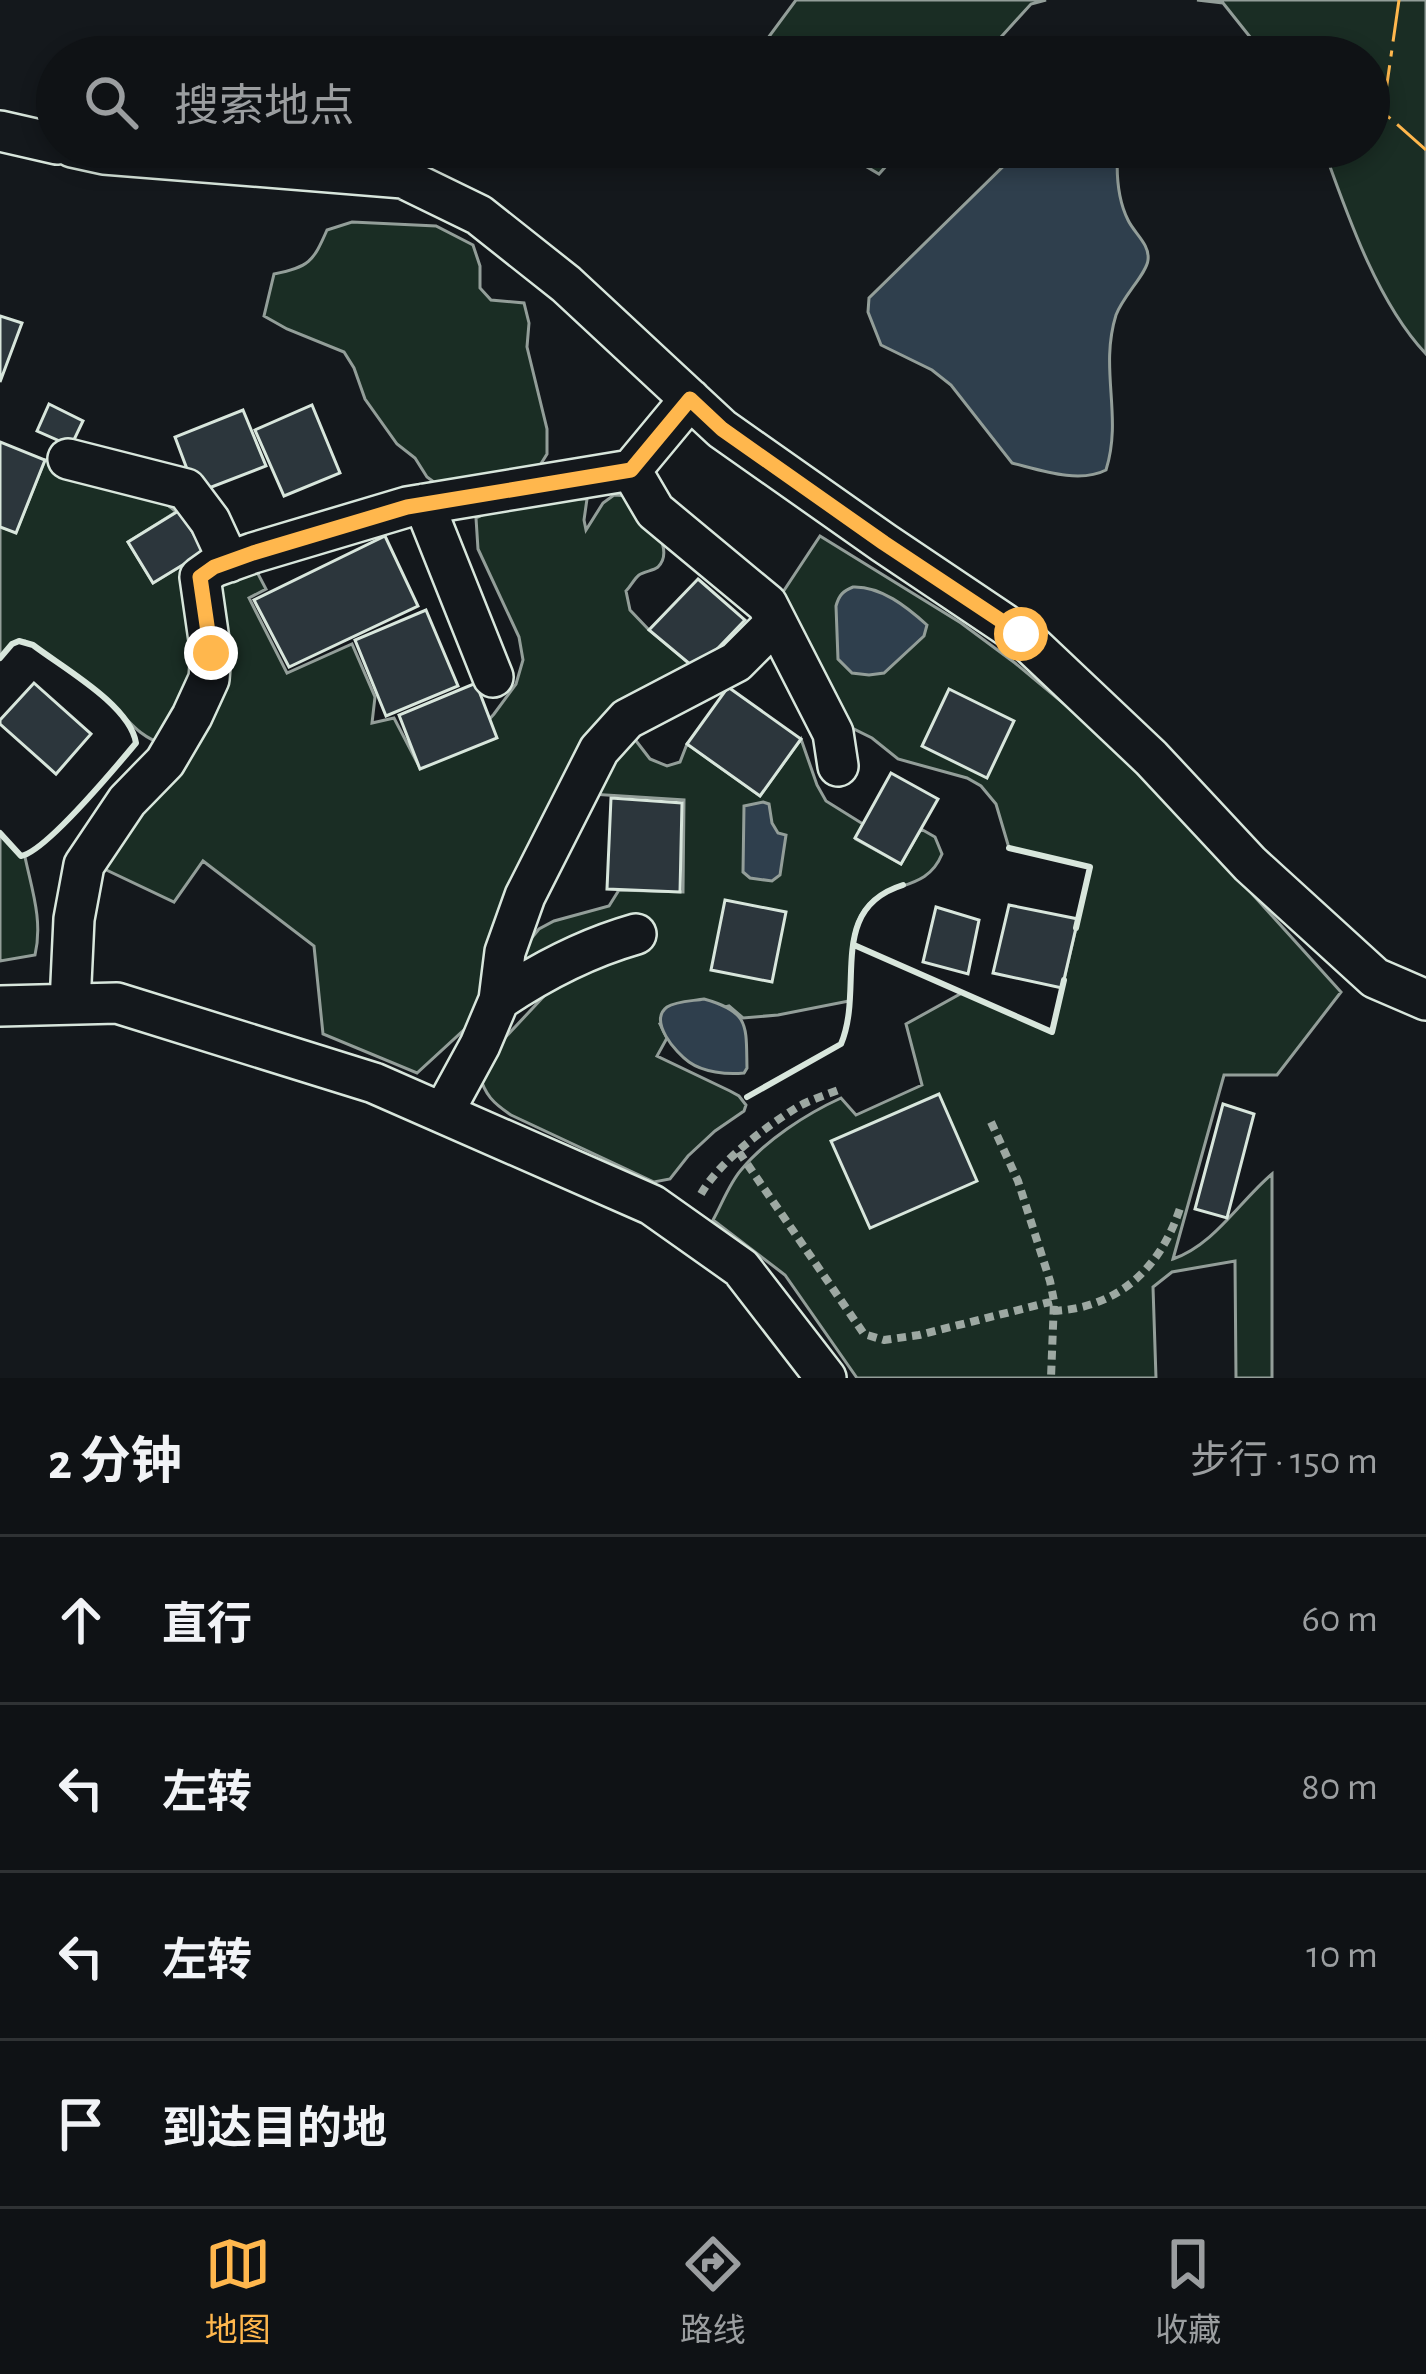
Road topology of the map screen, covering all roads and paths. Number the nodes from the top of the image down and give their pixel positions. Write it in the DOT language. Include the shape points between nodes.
graph roads {
  1 [pos="0,131"];
  2 [pos="36,139"];
  3 [pos="279,168"];
  4 [pos="690,399"];
  5 [pos="68,459"];
  6 [pos="631,470"];
  7 [pos="424,505"];
  8 [pos="229,562"];
  9 [pos="776,622"];
  10 [pos="493,677"];
  11 [pos="838,766"];
  12 [pos="637,934"];
  13 [pos="499,1000"];
  14 [pos="1426,1000"];
  15 [pos="70,1004"];
  16 [pos="0,1006"];
  17 [pos="841,1088"];
  18 [pos="443,1113"];
  19 [pos="991,1122"];
  20 [pos="739,1152"];
  21 [pos="1181,1205"];
  22 [pos="681,1226"];
  23 [pos="1053,1306"];
  24 [pos="826,1378"];
  25 [pos="1051,1378"];
  1 -- 2 [label="street"];
  3 -- 4 [label="street" via="404,178 479,215"];
  4 -- 6 [label="street"];
  4 -- 14 [label="street" via="1021,634 1343,950 1375,978"];
  5 -- 8 [label="street" via="185,489"];
  6 -- 7 [label="street"];
  6 -- 9 [label="street" via="655,511 766,604"];
  7 -- 8 [label="street"];
  7 -- 10 [label="street"];
  8 -- 15 [label="street" via="200,577 211,653 192,716 84,865"];
  9 -- 11 [label="street" via="832,733"];
  9 -- 13 [label="street" via="736,662 627,719 599,751 525,896"];
  12 -- 13 [label="street" via="601,944"];
  13 -- 18 [label="street"];
  15 -- 16 [label="street"];
  15 -- 18 [label="street" via="117,1003 374,1083"];
  17 -- 20 [label="path" via="798,1107"];
  18 -- 22 [label="street" via="652,1205"];
  19 -- 23 [label="path" via="1036,1231"];
  20 -- 22 [label="path" via="709,1179"];
  20 -- 23 [label="path" via="871,1338"];
  21 -- 23 [label="path" via="1146,1272 1093,1304"];
  22 -- 24 [label="street" via="741,1268"];
  23 -- 25 [label="path"];
}
